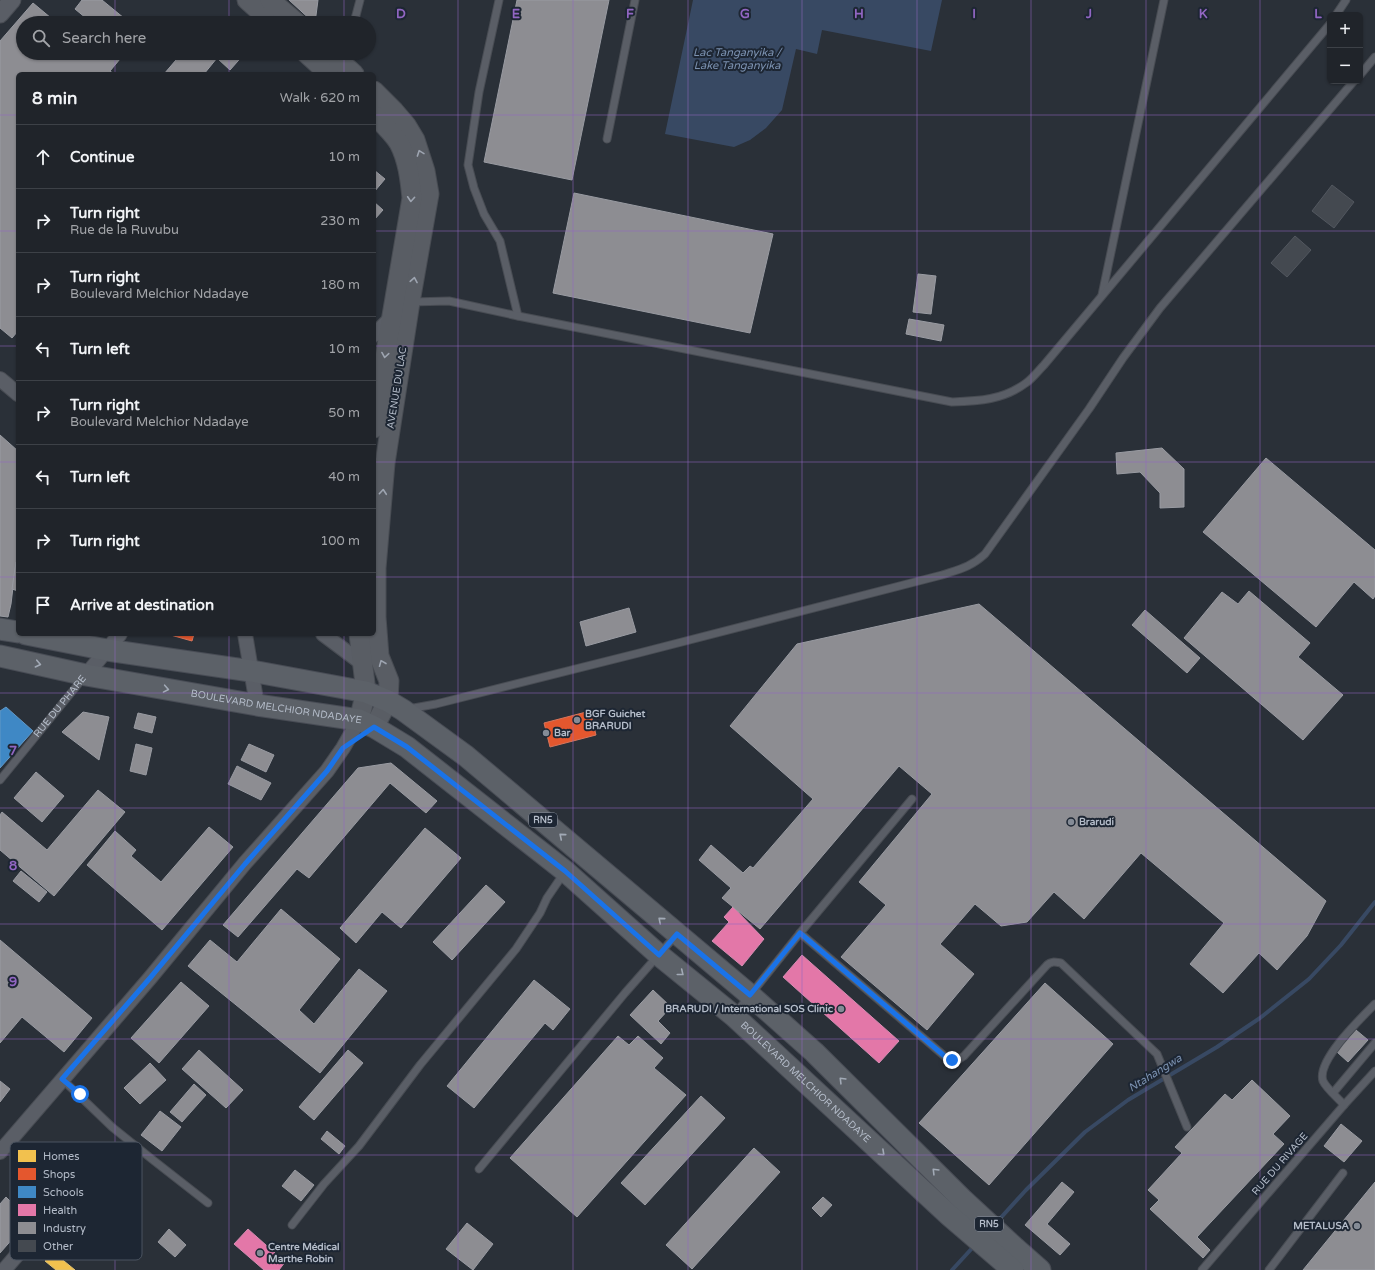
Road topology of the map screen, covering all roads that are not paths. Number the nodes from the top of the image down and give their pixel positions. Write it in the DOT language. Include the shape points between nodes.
graph roads {
  1 [pos="12,0"];
  2 [pos="247,0"];
  3 [pos="270,0"];
  4 [pos="360,0"];
  5 [pos="499,0"];
  6 [pos="635,0"];
  7 [pos="1164,0"];
  8 [pos="1346,0"];
  9 [pos="1338,12"];
  10 [pos="0,14"];
  11 [pos="265,16"];
  12 [pos="289,16"];
  13 [pos="356,16"];
  14 [pos="1327,28"];
  15 [pos="1375,57"];
  16 [pos="314,60"];
  17 [pos="338,60"];
  18 [pos="1363,71"];
  19 [pos="327,72"];
  20 [pos="352,72"];
  21 [pos="1351,84"];
  22 [pos="376,93"];
  23 [pos="376,117"];
  24 [pos="607,139"];
  25 [pos="1102,297"];
  26 [pos="410,302"];
  27 [pos="518,316"];
  28 [pos="392,317"];
  29 [pos="376,333"];
  30 [pos="1,382"];
  31 [pos="16,393"];
  32 [pos="376,416"];
  33 [pos="0,629"];
  34 [pos="16,632"];
  35 [pos="36,636"];
  36 [pos="118,636"];
  37 [pos="245,636"];
  38 [pos="326,636"];
  39 [pos="359,636"];
  40 [pos="107,650"];
  41 [pos="0,656"];
  42 [pos="364,664"];
  43 [pos="251,671"];
  44 [pos="86,675"];
  45 [pos="366,692"];
  46 [pos="257,705"];
  47 [pos="396,705"];
  48 [pos="367,723"];
  49 [pos="0,780"];
  50 [pos="912,799"];
  51 [pos="565,871"];
  52 [pos="800,933"];
  53 [pos="677,934"];
  54 [pos="659,955"];
  55 [pos="750,995"];
  56 [pos="1375,1004"];
  57 [pos="734,1016"];
  58 [pos="1375,1043"];
  59 [pos="1375,1071"];
  60 [pos="62,1079"];
  61 [pos="1333,1093"];
  62 [pos="1344,1105"];
  63 [pos="1187,1127"];
  64 [pos="131,1142"];
  65 [pos="142,1151"];
  66 [pos="0,1152"];
  67 [pos="479,1169"];
  68 [pos="1343,1173"];
  69 [pos="208,1203"];
  70 [pos="292,1225"];
  71 [pos="1010,1259"];
  72 [pos="13,1260"];
  73 [pos="4,1270"];
  74 [pos="1040,1270"];
  75 [pos="1202,1270"];
  76 [pos="1269,1270"];
  1 -- 10 [label="street"];
  2 -- 11 [label="main road"];
  3 -- 12 [label="main road"];
  4 -- 13 [label="lane"];
  5 -- 27 [label="lane" via="479,92 468,165 484,214 500,241"];
  6 -- 24 [label="lane"];
  7 -- 25 [label="lane"];
  8 -- 9 [label="lane"];
  14 -- 25 [label="lane"];
  15 -- 18 [label="lane"];
  16 -- 19 [label="main road"];
  17 -- 20 [label="main road"];
  21 -- 47 [label="lane" via="1160,308 976,562 942,575 436,704"];
  26 -- 22 [label="main road, AVENUE DU LAC, one-way" via="429,194 415,140 406,125"];
  23 -- 28 [label="main road, AVENUE DU LAC, one-way" via="399,143 410,176 412,198"];
  25 -- 27 [label="lane" via="1026,383 1002,396 966,402 952,402"];
  26 -- 27 [label="lane" via="449,301"];
  26 -- 28 [label="street"];
  47 -- 26 [label="main road, AVENUE DU LAC, one-way" via="379,656 376,568 386,463"];
  28 -- 29 [label="street"];
  28 -- 32 [label="main road, AVENUE DU LAC, one-way"];
  30 -- 31 [label="street"];
  33 -- 34 [label="main road"];
  35 -- 40 [label="main road, RN5"];
  36 -- 40 [label="street, RUE DU PHARE"];
  37 -- 43 [label="street"];
  38 -- 42 [label="street"];
  39 -- 42 [label="main road"];
  40 -- 43 [label="main road, RN5"];
  40 -- 44 [label="street, RUE DU PHARE"];
  41 -- 44 [label="main road, BOULEVARD MELCHIOR NDADAYE / RN5, one-way"];
  42 -- 45 [label="main road"];
  43 -- 45 [label="main road, RN5"];
  43 -- 46 [label="street"];
  44 -- 46 [label="main road, BOULEVARD MELCHIOR NDADAYE / RN5, one-way"];
  44 -- 49 [label="lane, RUE DU PHARE"];
  45 -- 47 [label="main road, RN5"];
  45 -- 48 [label="main road"];
  46 -- 48 [label="main road, BOULEVARD MELCHIOR NDADAYE / RN5"];
  47 -- 48 [label="main road"];
  53 -- 47 [label="main road, RN5, one-way" via="466,756"];
  48 -- 51 [label="main road, BOULEVARD MELCHIOR NDADAYE / RN5" via="407,747"];
  48 -- 60 [label="street"];
  50 -- 52 [label="lane"];
  51 -- 54 [label="main road, BOULEVARD MELCHIOR NDADAYE / RN5"];
  51 -- 70 [label="lane" via="516,949 420,1065 359,1146 324,1184"];
  52 -- 55 [label="lane"];
  52 -- 63 [label="lane" via="948,1059 956,1061 964,1056 1050,962 1061,963 1157,1054"];
  53 -- 54 [label="lane"];
  53 -- 55 [label="main road, RN5"];
  54 -- 57 [label="main road, BOULEVARD MELCHIOR NDADAYE / RN5, one-way"];
  54 -- 67 [label="lane"];
  55 -- 57 [label="lane"];
  71 -- 55 [label="main road, RN5, one-way" via="962,1199 814,1052"];
  56 -- 61 [label="lane" via="1337,1044 1328,1058 1322,1071 1324,1082"];
  57 -- 71 [label="main road, BOULEVARD MELCHIOR NDADAYE / RN5, one-way" via="950,1216"];
  58 -- 61 [label="lane"];
  59 -- 62 [label="lane, RUE DU RIVAGE"];
  60 -- 64 [label="lane"];
  60 -- 66 [label="street"];
  61 -- 62 [label="lane"];
  62 -- 75 [label="lane, RUE DU RIVAGE"];
  65 -- 69 [label="lane"];
  68 -- 76 [label="lane"];
  71 -- 74 [label="main road, RN5"];
  72 -- 73 [label="street"];
}
